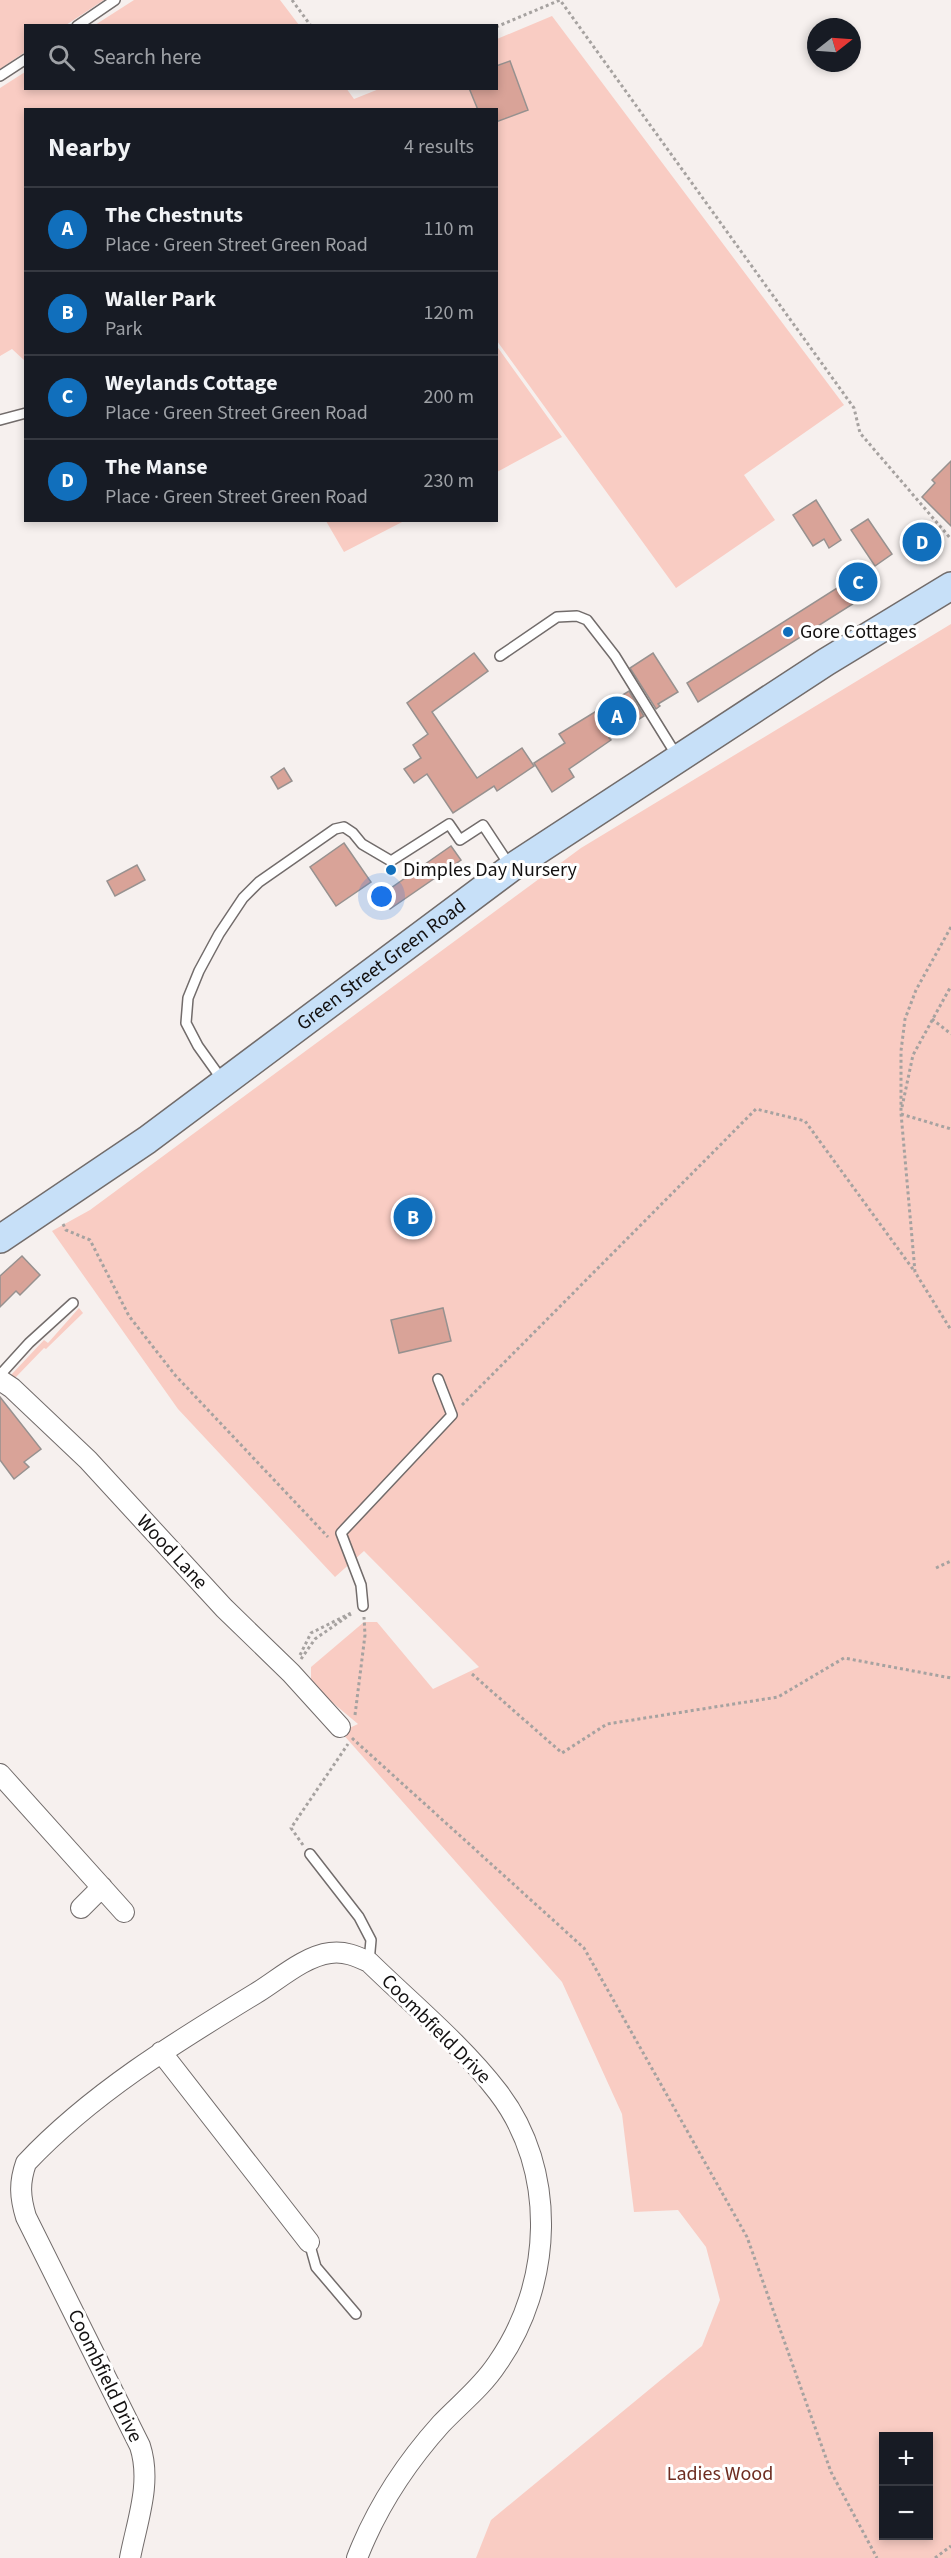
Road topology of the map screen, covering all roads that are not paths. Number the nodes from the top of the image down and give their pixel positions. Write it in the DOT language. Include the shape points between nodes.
graph roads {
  1 [pos="116,0"];
  2 [pos="80,24"];
  3 [pos="24,60"];
  4 [pos="0,76"];
  5 [pos="24,414"];
  6 [pos="0,420"];
  7 [pos="951,586"];
  8 [pos="500,656"];
  9 [pos="678,758"];
  10 [pos="512,868"];
  11 [pos="224,1082"];
  12 [pos="0,1239"];
  13 [pos="73,1303"];
  14 [pos="0,1378"];
  15 [pos="438,1379"];
  16 [pos="363,1606"];
  17 [pos="350,1727"];
  18 [pos="0,1774"];
  19 [pos="310,1854"];
  20 [pos="102,1887"];
  21 [pos="81,1908"];
  22 [pos="124,1912"];
  23 [pos="369,1962"];
  24 [pos="161,2052"];
  25 [pos="309,2242"];
  26 [pos="356,2314"];
  27 [pos="130,2558"];
  28 [pos="357,2558"];
  1 -- 2 [label="lane"];
  3 -- 4 [label="lane"];
  5 -- 6 [label="lane"];
  7 -- 9 [label="main road, Green Street Green Road"];
  8 -- 9 [label="lane" via="557,617 577,616 586,620 615,656"];
  9 -- 10 [label="main road, Green Street Green Road"];
  10 -- 11 [label="main road, Green Street Green Road"];
  10 -- 11 [label="lane" via="483,825 460,840 449,824 391,861 362,844 345,827 335,829 259,882 219,934 188,998 186,1023"];
  11 -- 12 [label="main road, Green Street Green Road" via="147,1140"];
  13 -- 14 [label="lane" via="29,1343"];
  14 -- 17 [label="street, Wood Lane" via="88,1460 224,1608"];
  15 -- 16 [label="lane" via="452,1415 340,1533 361,1585"];
  18 -- 20 [label="street"];
  19 -- 23 [label="lane" via="359,1917 371,1940"];
  20 -- 21 [label="street"];
  20 -- 22 [label="street"];
  23 -- 24 [label="street, Coombfield Drive" via="351,1953 329,1953 312,1959"];
  23 -- 28 [label="street, Coombfield Drive" via="499,2093 520,2129 533,2164 541,2235 537,2271 512,2340 483,2382 409,2463"];
  24 -- 25 [label="street"];
  24 -- 27 [label="street, Coombfield Drive" via="38,2150 26,2163 20,2180 26,2217 145,2462 146,2479"];
  25 -- 26 [label="lane" via="316,2267"];
}
